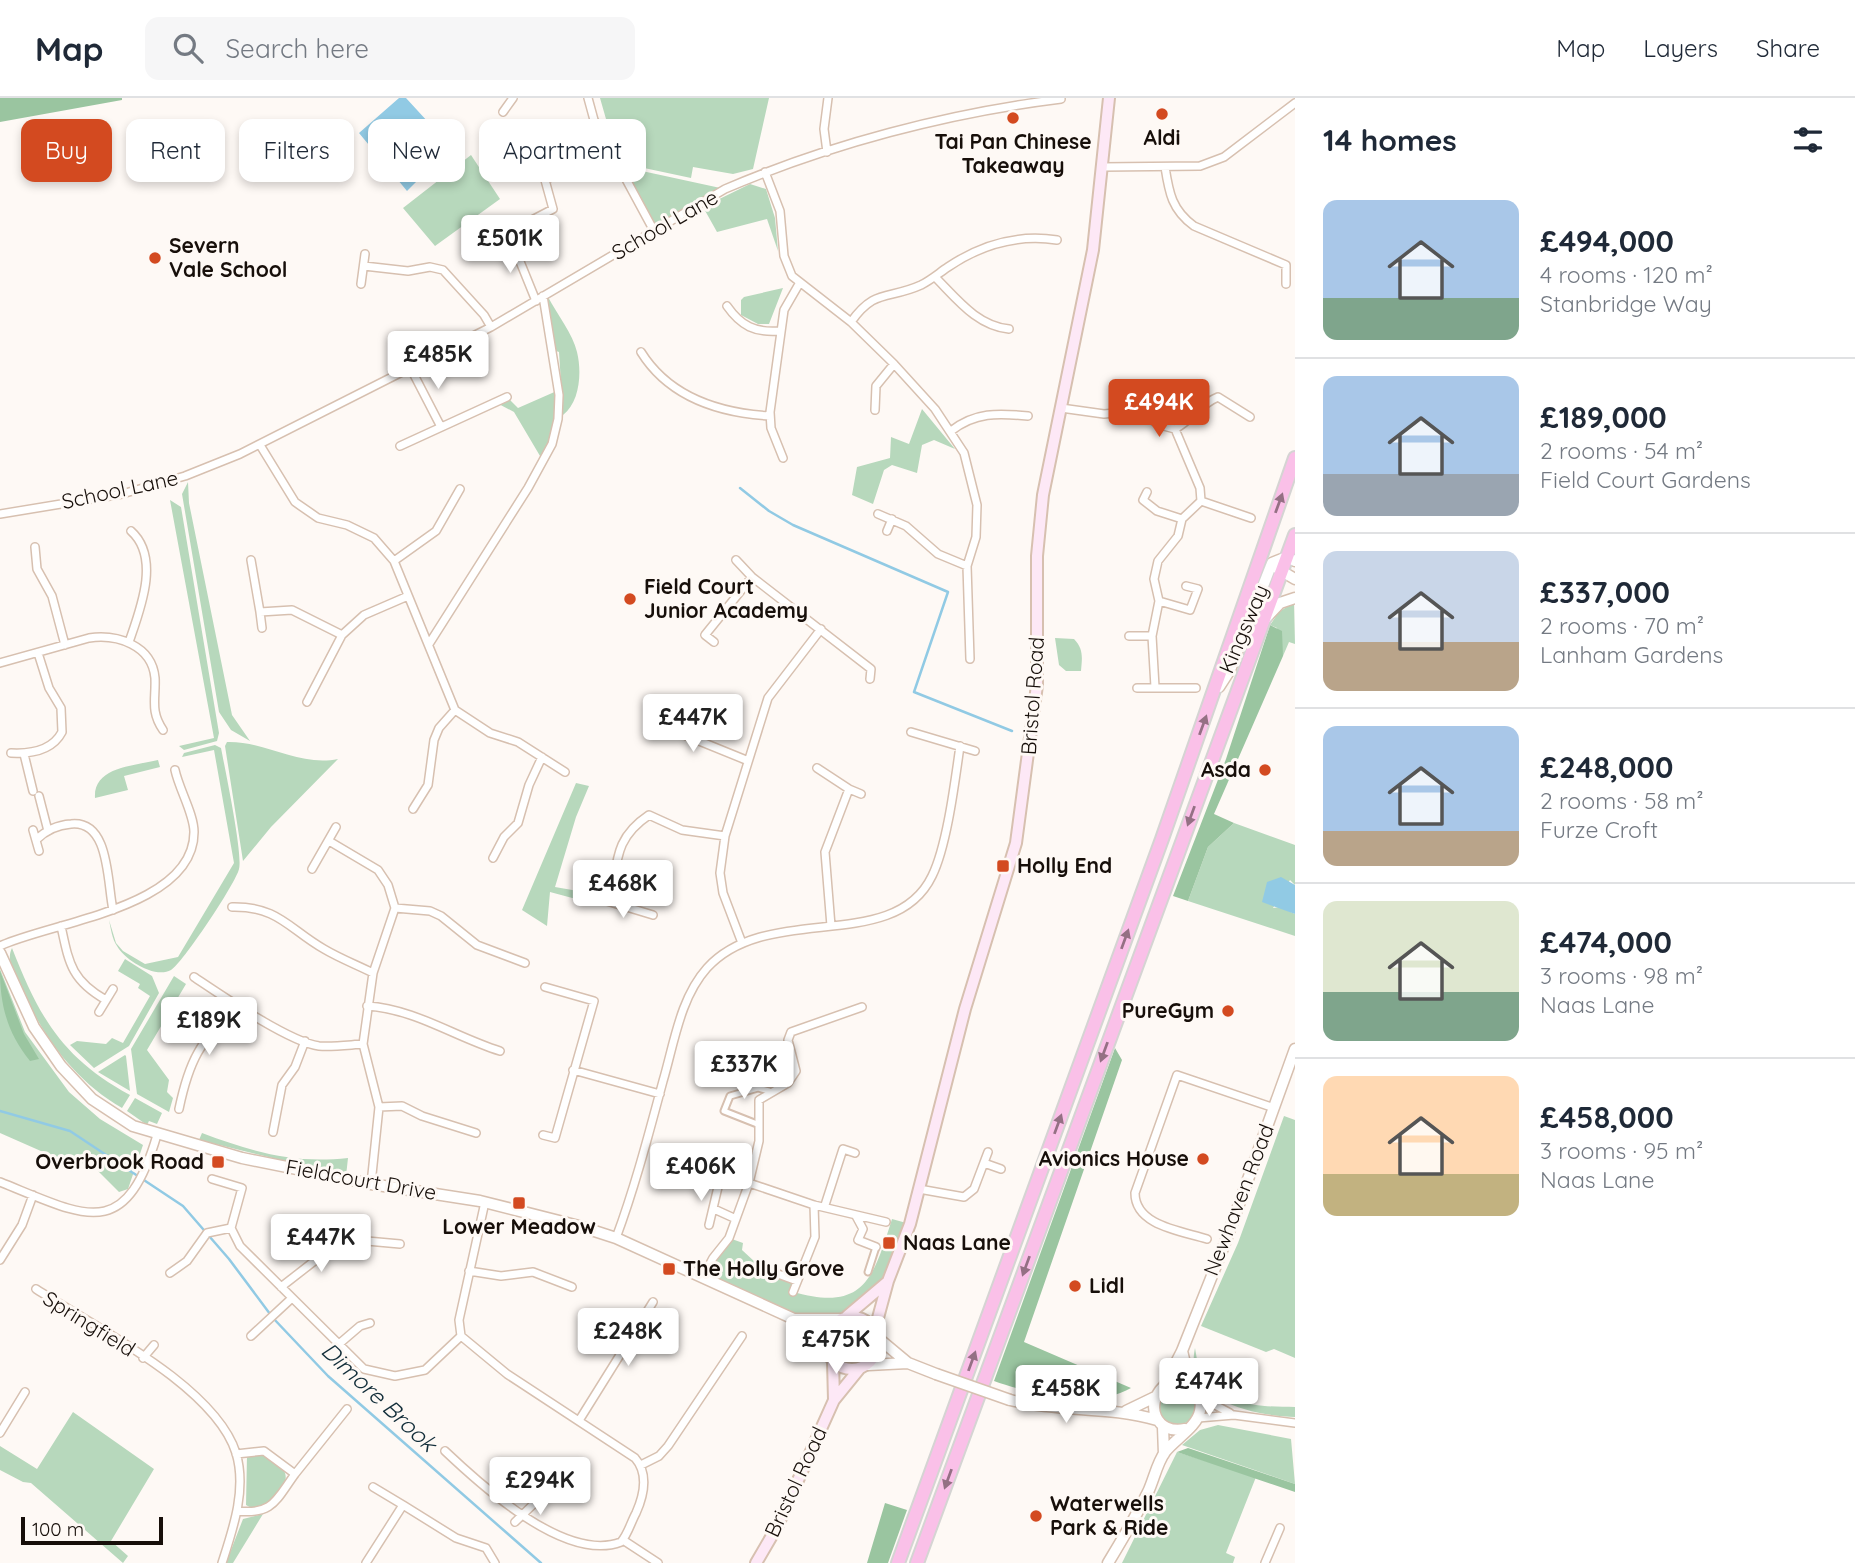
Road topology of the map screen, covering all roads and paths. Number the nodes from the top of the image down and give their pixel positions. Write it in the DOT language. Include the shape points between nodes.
graph roads {
  1 [pos="513,98"];
  2 [pos="588,98"];
  3 [pos="828,98"];
  4 [pos="1108,98"];
  5 [pos="1061,99"];
  6 [pos="1037,100"];
  7 [pos="1295,103"];
  8 [pos="503,112"];
  9 [pos="594,119"];
  10 [pos="827,152"];
  11 [pos="1103,167"];
  12 [pos="1165,167"];
  13 [pos="765,172"];
  14 [pos="546,182"];
  15 [pos="627,182"];
  16 [pos="532,220"];
  17 [pos="654,231"];
  18 [pos="491,234"];
  19 [pos="1057,240"];
  20 [pos="365,254"];
  21 [pos="363,266"];
  22 [pos="935,277"];
  23 [pos="361,284"];
  24 [pos="799,284"];
  25 [pos="1286,284"];
  26 [pos="539,298"];
  27 [pos="727,306"];
  28 [pos="851,322"];
  29 [pos="491,327"];
  30 [pos="1009,329"];
  31 [pos="780,331"];
  32 [pos="641,352"];
  33 [pos="894,364"];
  34 [pos="410,367"];
  35 [pos="507,397"];
  36 [pos="1061,408"];
  37 [pos="875,410"];
  38 [pos="770,416"];
  39 [pos="1028,416"];
  40 [pos="1250,416"];
  41 [pos="441,427"];
  42 [pos="1175,429"];
  43 [pos="951,431"];
  44 [pos="260,445"];
  45 [pos="400,446"];
  46 [pos="783,458"];
  47 [pos="1295,458"];
  48 [pos="460,489"];
  49 [pos="1147,492"];
  50 [pos="1201,501"];
  51 [pos="0,514"];
  52 [pos="878,514"];
  53 [pos="1251,518"];
  54 [pos="892,519"];
  55 [pos="1182,519"];
  56 [pos="131,531"];
  57 [pos="887,531"];
  58 [pos="1295,535"];
  59 [pos="36,547"];
  60 [pos="1263,548"];
  61 [pos="1291,559"];
  62 [pos="251,560"];
  63 [pos="394,561"];
  64 [pos="736,561"];
  65 [pos="967,566"];
  66 [pos="1277,568"];
  67 [pos="752,577"];
  68 [pos="1295,579"];
  69 [pos="1186,586"];
  70 [pos="408,596"];
  71 [pos="1295,598"];
  72 [pos="1159,601"];
  73 [pos="260,612"];
  74 [pos="1265,619"];
  75 [pos="262,628"];
  76 [pos="821,629"];
  77 [pos="342,635"];
  78 [pos="1129,636"];
  79 [pos="1152,636"];
  80 [pos="128,642"];
  81 [pos="714,642"];
  82 [pos="429,644"];
  83 [pos="65,645"];
  84 [pos="38,653"];
  85 [pos="970,659"];
  86 [pos="0,663"];
  87 [pos="870,679"];
  88 [pos="1155,687"];
  89 [pos="1137,688"];
  90 [pos="1196,688"];
  91 [pos="1213,695"];
  92 [pos="307,702"];
  93 [pos="455,710"];
  94 [pos="650,721"];
  95 [pos="163,730"];
  96 [pos="911,732"];
  97 [pos="960,746"];
  98 [pos="975,751"];
  99 [pos="11,753"];
  100 [pos="24,754"];
  101 [pos="542,757"];
  102 [pos="746,760"];
  103 [pos="817,768"];
  104 [pos="175,770"];
  105 [pos="565,772"];
  106 [pos="849,789"];
  107 [pos="861,793"];
  108 [pos="413,808"];
  109 [pos="337,827"];
  110 [pos="33,830"];
  111 [pos="48,831"];
  112 [pos="725,836"];
  113 [pos="36,840"];
  114 [pos="329,841"];
  115 [pos="39,851"];
  116 [pos="493,858"];
  117 [pos="312,869"];
  118 [pos="600,899"];
  119 [pos="610,902"];
  120 [pos="232,907"];
  121 [pos="395,908"];
  122 [pos="113,909"];
  123 [pos="653,915"];
  124 [pos="61,926"];
  125 [pos="831,926"];
  126 [pos="742,943"];
  127 [pos="0,946"];
  128 [pos="0,953"];
  129 [pos="525,963"];
  130 [pos="373,972"];
  131 [pos="194,977"];
  132 [pos="545,987"];
  133 [pos="113,989"];
  134 [pos="106,1000"];
  135 [pos="235,1004"];
  136 [pos="367,1006"];
  137 [pos="862,1007"];
  138 [pos="99,1012"];
  139 [pos="305,1041"];
  140 [pos="363,1044"];
  141 [pos="1295,1049"];
  142 [pos="500,1051"];
  143 [pos="573,1070"];
  144 [pos="769,1091"];
  145 [pos="660,1094"];
  146 [pos="379,1107"];
  147 [pos="1273,1108"];
  148 [pos="178,1109"];
  149 [pos="757,1124"];
  150 [pos="273,1132"];
  151 [pos="476,1133"];
  152 [pos="157,1135"];
  153 [pos="543,1135"];
  154 [pos="988,1152"];
  155 [pos="855,1153"];
  156 [pos="984,1163"];
  157 [pos="1001,1169"];
  158 [pos="212,1179"];
  159 [pos="0,1182"];
  160 [pos="749,1183"];
  161 [pos="371,1184"];
  162 [pos="718,1187"];
  163 [pos="919,1189"];
  164 [pos="33,1195"];
  165 [pos="485,1202"];
  166 [pos="814,1205"];
  167 [pos="825,1205"];
  168 [pos="714,1209"];
  169 [pos="856,1216"];
  170 [pos="736,1219"];
  171 [pos="886,1222"];
  172 [pos="709,1225"];
  173 [pos="301,1226"];
  174 [pos="231,1228"];
  175 [pos="327,1233"];
  176 [pos="616,1238"];
  177 [pos="1207,1239"];
  178 [pos="400,1244"];
  179 [pos="876,1247"];
  180 [pos="0,1260"];
  181 [pos="469,1271"];
  182 [pos="868,1272"];
  183 [pos="170,1273"];
  184 [pos="778,1274"];
  185 [pos="703,1278"];
  186 [pos="797,1281"];
  187 [pos="888,1281"];
  188 [pos="281,1287"];
  189 [pos="572,1287"];
  190 [pos="36,1290"];
  191 [pos="793,1292"];
  192 [pos="292,1298"];
  193 [pos="653,1301"];
  194 [pos="842,1318"];
  195 [pos="794,1319"];
  196 [pos="370,1323"];
  197 [pos="876,1334"];
  198 [pos="251,1336"];
  199 [pos="461,1336"];
  200 [pos="742,1336"];
  201 [pos="339,1344"];
  202 [pos="154,1345"];
  203 [pos="825,1346"];
  204 [pos="1182,1351"];
  205 [pos="143,1358"];
  206 [pos="832,1361"];
  207 [pos="908,1363"];
  208 [pos="864,1367"];
  209 [pos="1164,1386"];
  210 [pos="25,1392"];
  211 [pos="1194,1392"];
  212 [pos="1155,1397"];
  213 [pos="834,1400"];
  214 [pos="347,1409"];
  215 [pos="1126,1411"];
  216 [pos="1234,1415"];
  217 [pos="1198,1418"];
  218 [pos="580,1419"];
  219 [pos="1160,1423"];
  220 [pos="1295,1423"];
  221 [pos="1185,1429"];
  222 [pos="0,1433"];
  223 [pos="445,1451"];
  224 [pos="236,1454"];
  225 [pos="1164,1454"];
  226 [pos="641,1465"];
  227 [pos="295,1474"];
  228 [pos="373,1487"];
  229 [pos="545,1493"];
  230 [pos="403,1505"];
  231 [pos="237,1511"];
  232 [pos="516,1522"];
  233 [pos="1280,1528"];
  234 [pos="526,1531"];
  235 [pos="623,1540"];
  236 [pos="610,1552"];
  237 [pos="222,1563"];
  238 [pos="366,1563"];
  239 [pos="495,1563"];
  240 [pos="658,1563"];
  241 [pos="756,1563"];
  242 [pos="898,1563"];
  243 [pos="917,1563"];
  244 [pos="1108,1563"];
  245 [pos="1265,1563"];
  1 -- 8 [label="street"];
  2 -- 9 [label="street"];
  3 -- 10 [label="street"];
  4 -- 11 [label="main road, Bristol Road"];
  5 -- 6 [label="street, School Lane"];
  6 -- 10 [label="street, School Lane"];
  7 -- 12 [label="street" via="1224,157 1200,166"];
  10 -- 13 [label="street, School Lane"];
  11 -- 12 [label="street"];
  11 -- 36 [label="main road, Bristol Road" via="1093,250"];
  12 -- 25 [label="street" via="1170,200 1183,218 1288,263"];
  13 -- 17 [label="street, School Lane" via="725,189"];
  13 -- 24 [label="street" via="782,221 786,263"];
  14 -- 16 [label="street" via="554,209"];
  15 -- 17 [label="street"];
  17 -- 26 [label="street, School Lane"];
  18 -- 26 [label="street" via="506,227"];
  19 -- 22 [label="street" via="1030,236 1003,240"];
  20 -- 21 [label="street"];
  21 -- 23 [label="street"];
  21 -- 29 [label="street" via="443,270"];
  22 -- 28 [label="street" via="863,304"];
  22 -- 30 [label="street" via="976,318"];
  24 -- 28 [label="street"];
  24 -- 31 [label="street" via="783,310"];
  26 -- 29 [label="street, School Lane"];
  26 -- 82 [label="street" via="559,395 552,444"];
  27 -- 31 [label="street" via="745,326"];
  28 -- 33 [label="street"];
  29 -- 34 [label="street, School Lane"];
  31 -- 38 [label="street"];
  32 -- 38 [label="street" via="684,395 724,410"];
  33 -- 37 [label="street" via="876,386"];
  33 -- 43 [label="street"];
  34 -- 41 [label="street"];
  34 -- 44 [label="street, School Lane"];
  35 -- 41 [label="street"];
  36 -- 42 [label="street" via="1104,414 1137,411"];
  36 -- 163 [label="main road, Bristol Road" via="1041,512 1036,695 1016,844 964,1009"];
  38 -- 46 [label="street"];
  39 -- 43 [label="street" via="982,415"];
  40 -- 42 [label="street" via="1218,397 1203,403"];
  41 -- 45 [label="street"];
  42 -- 50 [label="street"];
  43 -- 65 [label="street" via="964,453 975,489 977,530"];
  44 -- 51 [label="street, School Lane" via="186,476 122,494"];
  44 -- 63 [label="street" via="295,502 318,518 374,538"];
  60 -- 47 [label="highway, one-way"];
  48 -- 63 [label="street" via="436,531"];
  49 -- 55 [label="street" via="1143,500 1157,512"];
  50 -- 53 [label="street"];
  50 -- 55 [label="street"];
  52 -- 54 [label="street"];
  54 -- 57 [label="street"];
  54 -- 65 [label="street" via="938,554"];
  55 -- 72 [label="street" via="1178,536 1158,561 1154,579"];
  56 -- 80 [label="street" via="139,538 146,581"];
  58 -- 61 [label="highway"];
  59 -- 83 [label="street" via="37,569 52,596"];
  60 -- 66 [label="street, Kingsway"];
  60 -- 91 [label="highway"];
  61 -- 66 [label="highway"];
  62 -- 73 [label="street"];
  63 -- 70 [label="street"];
  64 -- 67 [label="street"];
  65 -- 85 [label="street"];
  66 -- 68 [label="street, Kingsway"];
  66 -- 74 [label="highway"];
  66 -- 91 [label="street, Kingsway" via="1230,670"];
  67 -- 76 [label="street"];
  67 -- 81 [label="street" via="705,635"];
  69 -- 72 [label="street" via="1198,589 1190,610"];
  70 -- 77 [label="street" via="364,615"];
  70 -- 82 [label="street"];
  71 -- 74 [label="street" via="1280,603"];
  72 -- 79 [label="street"];
  73 -- 75 [label="street"];
  73 -- 77 [label="street" via="292,610"];
  74 -- 243 [label="highway, one-way"];
  76 -- 87 [label="street" via="871,669"];
  76 -- 102 [label="street" via="768,698"];
  77 -- 92 [label="street"];
  78 -- 79 [label="street"];
  79 -- 88 [label="street"];
  80 -- 83 [label="street" via="103,636"];
  80 -- 95 [label="street" via="151,663 155,676 152,706"];
  82 -- 93 [label="street"];
  83 -- 84 [label="street"];
  84 -- 86 [label="street"];
  84 -- 100 [label="street" via="61,708 63,725 51,745"];
  88 -- 89 [label="street"];
  88 -- 90 [label="street"];
  242 -- 91 [label="highway, one-way"];
  93 -- 101 [label="street" via="490,733 518,741"];
  93 -- 108 [label="street" via="433,740 428,785"];
  94 -- 102 [label="street"];
  96 -- 97 [label="street"];
  97 -- 98 [label="street"];
  97 -- 125 [label="street" via="944,835 934,873 924,890 885,917"];
  99 -- 100 [label="street"];
  100 -- 111 [label="street"];
  101 -- 105 [label="street"];
  101 -- 116 [label="street" via="518,823"];
  102 -- 112 [label="street" via="743,784"];
  103 -- 106 [label="street"];
  104 -- 122 [label="street" via="193,822 189,853 167,882"];
  106 -- 107 [label="street"];
  106 -- 125 [label="street" via="825,852"];
  109 -- 114 [label="street"];
  110 -- 113 [label="street"];
  111 -- 113 [label="street"];
  111 -- 122 [label="street" via="76,823 94,830 102,842"];
  112 -- 119 [label="street" via="682,830 649,815 630,828 622,842"];
  112 -- 126 [label="street" via="720,873 723,893"];
  113 -- 115 [label="street"];
  114 -- 117 [label="street"];
  114 -- 121 [label="street" via="378,870"];
  118 -- 119 [label="street"];
  119 -- 123 [label="street"];
  120 -- 130 [label="street" via="252,907 292,924 322,949"];
  121 -- 129 [label="street" via="430,911 477,945"];
  121 -- 130 [label="street"];
  122 -- 124 [label="street"];
  124 -- 127 [label="street"];
  124 -- 134 [label="street" via="74,973"];
  125 -- 126 [label="street" via="769,933"];
  126 -- 145 [label="street" via="714,960 691,991"];
  128 -- 152 [label="street, Fieldcourt Drive" via="34,1027 69,1076 111,1114"];
  130 -- 136 [label="street"];
  131 -- 135 [label="street"];
  132 -- 143 [label="street" via="594,1001"];
  133 -- 134 [label="street"];
  134 -- 138 [label="street"];
  135 -- 139 [label="street"];
  135 -- 148 [label="street" via="190,1063"];
  136 -- 140 [label="street"];
  136 -- 142 [label="street" via="393,1007"];
  137 -- 144 [label="street" via="791,1032 788,1040 796,1071 788,1083"];
  139 -- 140 [label="street" via="317,1046"];
  139 -- 150 [label="street" via="282,1085"];
  140 -- 146 [label="street"];
  141 -- 147 [label="street, Newhaven Road"];
  143 -- 145 [label="street"];
  143 -- 153 [label="street" via="555,1138"];
  144 -- 149 [label="street" via="759,1100"];
  144 -- 149 [label="street" via="758,1088 730,1096 724,1111"];
  145 -- 176 [label="street"];
  146 -- 151 [label="street" via="402,1106"];
  146 -- 161 [label="street"];
  147 -- 177 [label="street" via="1177,1075 1135,1202 1144,1216"];
  147 -- 204 [label="street, Newhaven Road"];
  149 -- 160 [label="street" via="760,1141"];
  152 -- 161 [label="street, Fieldcourt Drive"];
  152 -- 164 [label="street" via="139,1184 126,1202 102,1213 83,1212"];
  154 -- 156 [label="street"];
  155 -- 167 [label="street" via="844,1149"];
  156 -- 157 [label="street"];
  156 -- 163 [label="street" via="974,1189 964,1197"];
  158 -- 174 [label="street" via="242,1188"];
  159 -- 164 [label="street"];
  160 -- 166 [label="street"];
  160 -- 170 [label="street"];
  161 -- 165 [label="street, Fieldcourt Drive"];
  162 -- 168 [label="street"];
  163 -- 187 [label="main road, Bristol Road"];
  164 -- 180 [label="street"];
  165 -- 176 [label="street, Fieldcourt Drive"];
  165 -- 181 [label="street"];
  166 -- 167 [label="street"];
  166 -- 186 [label="street" via="815,1237"];
  167 -- 169 [label="street"];
  168 -- 170 [label="street"];
  168 -- 172 [label="street"];
  169 -- 171 [label="street"];
  169 -- 179 [label="street" via="863,1229 858,1240"];
  170 -- 185 [label="street"];
  173 -- 175 [label="street"];
  174 -- 183 [label="street" via="198,1241 187,1261"];
  174 -- 188 [label="street" via="240,1246"];
  175 -- 178 [label="street"];
  175 -- 188 [label="street" via="317,1259"];
  176 -- 185 [label="street, Fieldcourt Drive"];
  179 -- 182 [label="street"];
  181 -- 189 [label="street" via="501,1276 533,1272"];
  181 -- 199 [label="street" via="459,1321"];
  184 -- 186 [label="street"];
  185 -- 195 [label="street, Fieldcourt Drive"];
  186 -- 191 [label="street"];
  187 -- 194 [label="main road, Bristol Road"];
  187 -- 197 [label="main road, Bristol Road"];
  188 -- 192 [label="street"];
  190 -- 205 [label="street, Springfield"];
  192 -- 198 [label="street"];
  192 -- 201 [label="street"];
  193 -- 218 [label="street"];
  194 -- 195 [label="street, Fieldcourt Drive"];
  194 -- 197 [label="main road" via="863,1320"];
  194 -- 203 [label="main road" via="829,1330"];
  195 -- 203 [label="street, Fieldcourt Drive"];
  196 -- 201 [label="street"];
  197 -- 207 [label="street"];
  197 -- 208 [label="main road" via="876,1352"];
  199 -- 201 [label="street" via="425,1370 396,1376 364,1369"];
  199 -- 218 [label="street" via="507,1374"];
  200 -- 226 [label="street" via="668,1446"];
  202 -- 205 [label="street, Springfield"];
  203 -- 206 [label="main road"];
  204 -- 209 [label="street, Newhaven Road"];
  204 -- 211 [label="street"];
  205 -- 224 [label="street, Springfield" via="210,1409"];
  206 -- 208 [label="main road" via="845,1368"];
  206 -- 213 [label="main road, Bristol Road"];
  207 -- 208 [label="street"];
  207 -- 215 [label="street, bridge" via="1010,1400 1052,1408"];
  208 -- 213 [label="main road, Bristol Road"];
  209 -- 211 [label="street" via="1181,1384"];
  209 -- 212 [label="street"];
  210 -- 222 [label="street"];
  211 -- 216 [label="street"];
  211 -- 217 [label="street" via="1200,1406"];
  212 -- 215 [label="street"];
  212 -- 219 [label="street" via="1153,1406"];
  213 -- 241 [label="main road, Bristol Road"];
  214 -- 227 [label="street"];
  215 -- 219 [label="street"];
  216 -- 217 [label="street"];
  216 -- 220 [label="street"];
  217 -- 221 [label="street"];
  218 -- 226 [label="street"];
  219 -- 221 [label="street"];
  219 -- 225 [label="street"];
  221 -- 225 [label="street"];
  223 -- 232 [label="street"];
  224 -- 227 [label="street" via="264,1451"];
  224 -- 231 [label="street, Springfield"];
  225 -- 244 [label="street"];
  226 -- 235 [label="street" via="643,1493"];
  227 -- 231 [label="street" via="271,1507 257,1513"];
  228 -- 230 [label="street"];
  229 -- 232 [label="street"];
  230 -- 238 [label="street"];
  230 -- 239 [label="street" via="456,1538 486,1548"];
  231 -- 237 [label="street, Springfield"];
  232 -- 234 [label="street"];
  233 -- 245 [label="street"];
  235 -- 236 [label="street"];
  235 -- 240 [label="street"];
}
